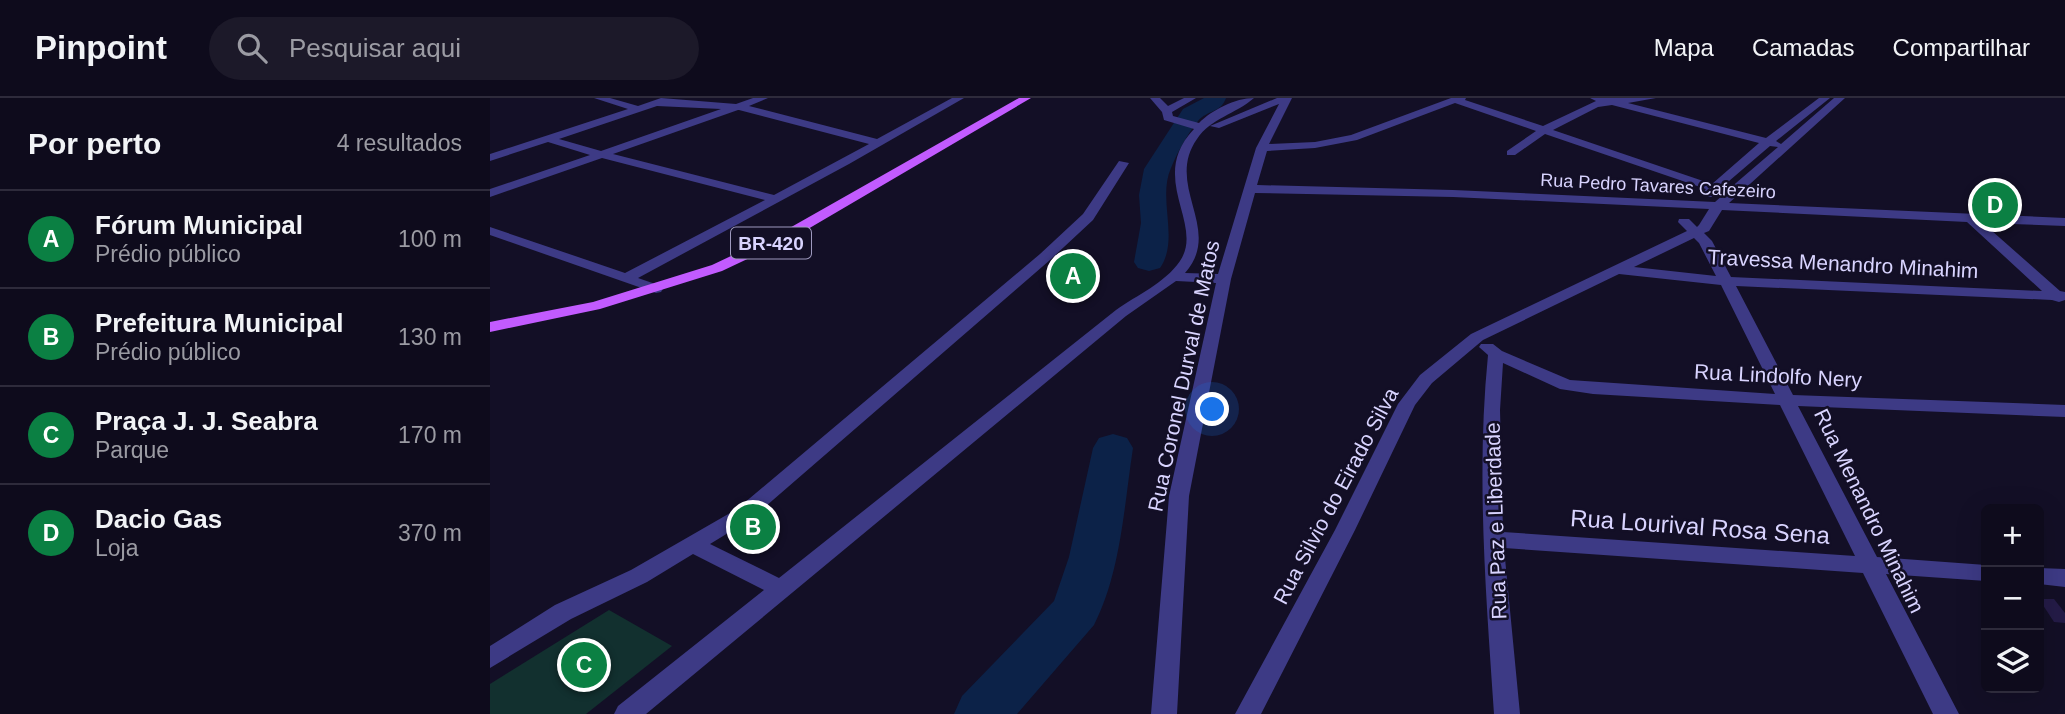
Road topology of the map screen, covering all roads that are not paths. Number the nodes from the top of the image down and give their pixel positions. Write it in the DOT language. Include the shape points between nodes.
graph roads {
  1 [pos="599,98"];
  2 [pos="672,98"];
  3 [pos="763,98"];
  4 [pos="959,98"];
  5 [pos="1026,98"];
  6 [pos="1155,98"];
  7 [pos="1191,98"];
  8 [pos="1249,98"];
  9 [pos="1287,98"];
  10 [pos="1595,98"];
  11 [pos="1651,98"];
  12 [pos="1825,98"];
  13 [pos="1840,98"];
  14 [pos="1458,99"];
  15 [pos="1609,101"];
  16 [pos="657,103"];
  17 [pos="739,107"];
  18 [pos="639,109"];
  19 [pos="1167,111"];
  20 [pos="1544,130"];
  21 [pos="1196,131"];
  22 [pos="548,139"];
  23 [pos="1768,142"];
  24 [pos="878,143"];
  25 [pos="1786,146"];
  26 [pos="1262,148"];
  27 [pos="1511,153"];
  28 [pos="600,155"];
  29 [pos="492,156"];
  30 [pos="1124,163"];
  31 [pos="1714,188"];
  32 [pos="1249,189"];
  33 [pos="490,193"];
  34 [pos="1731,194"];
  35 [pos="777,198"];
  36 [pos="1717,207"];
  37 [pos="1970,218"];
  38 [pos="2065,222"];
  39 [pos="1691,224"];
  40 [pos="490,231"];
  41 [pos="1620,270"];
  42 [pos="1172,277"];
  43 [pos="627,278"];
  44 [pos="1224,279"];
  45 [pos="1726,281"];
  46 [pos="656,289"];
  47 [pos="2062,298"];
  48 [pos="490,327"];
  49 [pos="1477,337"];
  50 [pos="1496,354"];
  51 [pos="1789,400"];
  52 [pos="2065,411"];
  53 [pos="1493,539"];
  54 [pos="694,545"];
  55 [pos="1869,565"];
  56 [pos="1981,573"];
  57 [pos="2044,576"];
  58 [pos="2065,578"];
  59 [pos="782,589"];
  60 [pos="490,658"];
  61 [pos="627,714"];
  62 [pos="1164,714"];
  63 [pos="1248,714"];
  64 [pos="1507,714"];
  65 [pos="1946,714"];
  1 -- 18 [label="street"];
  2 -- 16 [label="street"];
  3 -- 17 [label="street"];
  4 -- 24 [label="street"];
  5 -- 46 [label="main road, BR-420" via="780,238 717,268"];
  6 -- 19 [label="street"];
  7 -- 19 [label="street"];
  8 -- 21 [label="street"];
  9 -- 21 [label="street"];
  9 -- 26 [label="street, Rua Coronel Durval de Matos"];
  10 -- 15 [label="street"];
  11 -- 15 [label="street"];
  12 -- 23 [label="street"];
  13 -- 25 [label="street"];
  14 -- 20 [label="street"];
  14 -- 26 [label="street" via="1353,138"];
  15 -- 20 [label="street"];
  15 -- 23 [label="street"];
  16 -- 17 [label="street"];
  16 -- 18 [label="street"];
  17 -- 24 [label="street"];
  17 -- 28 [label="street"];
  18 -- 22 [label="street"];
  19 -- 21 [label="street" via="1168,118"];
  20 -- 27 [label="street"];
  20 -- 31 [label="street"];
  21 -- 42 [label="street" via="1179,172 1193,252"];
  22 -- 28 [label="street"];
  22 -- 29 [label="street"];
  23 -- 25 [label="street"];
  23 -- 31 [label="street"];
  24 -- 35 [label="street"];
  25 -- 34 [label="street"];
  26 -- 32 [label="street, Rua Coronel Durval de Matos"];
  28 -- 33 [label="street"];
  28 -- 35 [label="street"];
  30 -- 54 [label="street" via="1088,217 1045,257 783,484"];
  31 -- 34 [label="street"];
  31 -- 39 [label="street"];
  32 -- 39 [label="street, Rua Pedro Tavares Cafezeiro" via="1414,190"];
  32 -- 44 [label="street, Rua Coronel Durval de Matos"];
  34 -- 36 [label="street"];
  35 -- 43 [label="street"];
  36 -- 37 [label="street, Rua Pedro Tavares Cafezeiro"];
  36 -- 39 [label="street, Rua Pedro Tavares Cafezeiro"];
  36 -- 39 [label="street" via="1704,228"];
  37 -- 38 [label="street, Rua Pedro Tavares Cafezeiro"];
  37 -- 47 [label="street"];
  39 -- 41 [label="street, Rua Silvio do Eirado Silva"];
  39 -- 45 [label="street, Rua Menandro Minahim"];
  40 -- 43 [label="street"];
  41 -- 45 [label="street, Travessa Menandro Minahim"];
  41 -- 49 [label="street, Rua Silvio do Eirado Silva"];
  42 -- 44 [label="street"];
  42 -- 59 [label="street" via="1121,313"];
  43 -- 46 [label="street"];
  44 -- 62 [label="street, Rua Coronel Durval de Matos" via="1179,496"];
  45 -- 47 [label="street, Travessa Menandro Minahim"];
  45 -- 51 [label="street, Rua Menandro Minahim"];
  46 -- 48 [label="main road, BR-420"];
  49 -- 50 [label="street"];
  49 -- 63 [label="street, Rua Silvio do Eirado Silva" via="1426,379 1407,404"];
  50 -- 51 [label="street, Rua Lindolfo Nery" via="1566,385"];
  50 -- 53 [label="street, Rua Paz e Liberdade" via="1491,410"];
  51 -- 52 [label="street, Rua Lindolfo Nery"];
  51 -- 55 [label="street, Rua Menandro Minahim"];
  53 -- 55 [label="street, Rua Lourival Rosa Sena"];
  53 -- 64 [label="street, Rua Paz e Liberdade"];
  54 -- 59 [label="street"];
  54 -- 60 [label="street" via="563,612"];
  55 -- 56 [label="street, Rua Lourival Rosa Sena"];
  55 -- 65 [label="street, Rua Menandro Minahim"];
  57 -- 58 [label="street"];
  59 -- 61 [label="street"];
}
